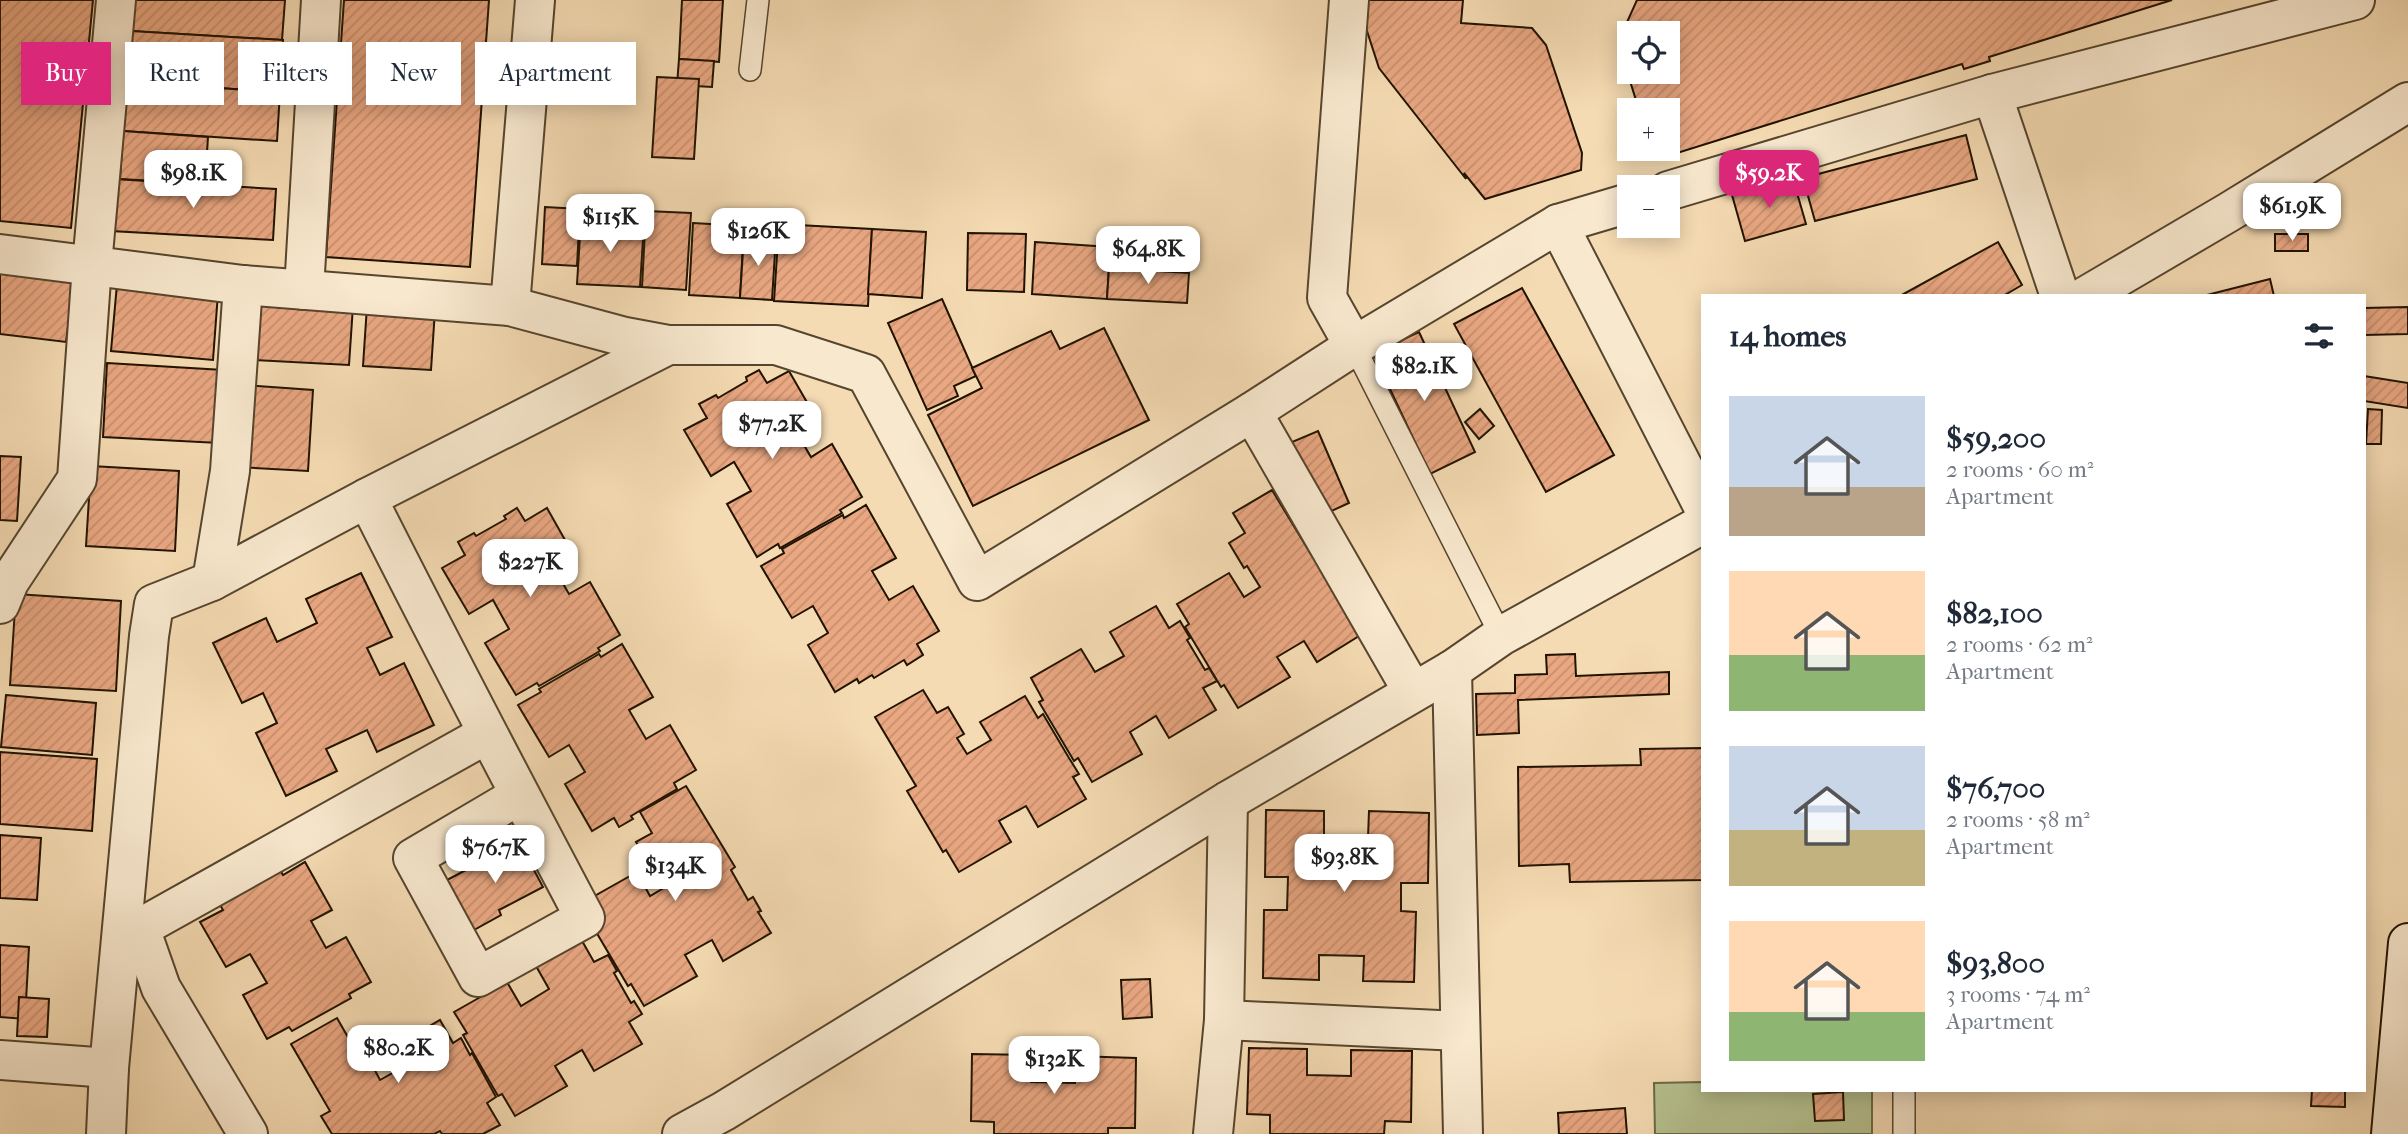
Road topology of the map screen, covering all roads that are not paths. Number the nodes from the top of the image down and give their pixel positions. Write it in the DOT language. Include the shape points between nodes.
graph roads {
  1 [pos="116,0"];
  2 [pos="321,0"];
  3 [pos="535,0"];
  4 [pos="758,0"];
  5 [pos="1349,0"];
  6 [pos="2356,0"];
  7 [pos="750,70"];
  8 [pos="1992,94"];
  9 [pos="2408,102"];
  10 [pos="1680,187"];
  11 [pos="1617,207"];
  12 [pos="1558,224"];
  13 [pos="0,254"];
  14 [pos="92,265"];
  15 [pos="243,285"];
  16 [pos="304,290"];
  17 [pos="2059,294"];
  18 [pos="2089,294"];
  19 [pos="510,306"];
  20 [pos="668,345"];
  21 [pos="1354,346"];
  22 [pos="1252,412"];
  23 [pos="367,498"];
  24 [pos="1701,502"];
  25 [pos="1701,525"];
  26 [pos="212,581"];
  27 [pos="0,604"];
  28 [pos="1501,636"];
  29 [pos="1452,670"];
  30 [pos="1413,692"];
  31 [pos="487,734"];
  32 [pos="520,795"];
  33 [pos="1228,801"];
  34 [pos="2408,943"];
  35 [pos="1224,1020"];
  36 [pos="1460,1031"];
  37 [pos="0,1060"];
  38 [pos="109,1068"];
  39 [pos="1904,1092"];
  40 [pos="106,1134"];
  41 [pos="248,1134"];
  42 [pos="682,1134"];
  43 [pos="1213,1134"];
  44 [pos="1463,1134"];
  45 [pos="1904,1134"];
  46 [pos="2391,1134"];
  1 -- 14 [label="street"];
  2 -- 16 [label="street"];
  3 -- 19 [label="street"];
  4 -- 7 [label="lane"];
  5 -- 21 [label="street" via="1327,298"];
  6 -- 8 [label="street"];
  8 -- 10 [label="street"];
  8 -- 17 [label="street"];
  9 -- 18 [label="street"];
  11 -- 12 [label="street"];
  12 -- 21 [label="street"];
  12 -- 24 [label="street"];
  13 -- 14 [label="street"];
  14 -- 15 [label="street"];
  14 -- 27 [label="street" via="77,479 9,582"];
  15 -- 16 [label="street"];
  15 -- 26 [label="street" via="230,471"];
  16 -- 19 [label="street"];
  19 -- 20 [label="street"];
  20 -- 22 [label="street" via="776,345 866,374 977,581"];
  20 -- 23 [label="street"];
  21 -- 22 [label="street"];
  21 -- 28 [label="lane"];
  22 -- 30 [label="street"];
  23 -- 26 [label="street"];
  23 -- 31 [label="street"];
  25 -- 28 [label="street"];
  26 -- 38 [label="street" via="154,604"];
  28 -- 29 [label="street"];
  29 -- 30 [label="street"];
  29 -- 36 [label="street"];
  30 -- 33 [label="street"];
  31 -- 32 [label="street"];
  31 -- 41 [label="street" via="140,928 161,988"];
  32 -- 32 [label="street" via="585,918 478,977 413,858"];
  33 -- 35 [label="street"];
  33 -- 42 [label="street"];
  34 -- 46 [label="street"];
  35 -- 36 [label="street"];
  35 -- 43 [label="street"];
  36 -- 44 [label="street"];
  37 -- 38 [label="street"];
  38 -- 40 [label="street"];
  39 -- 45 [label="lane"];
}
